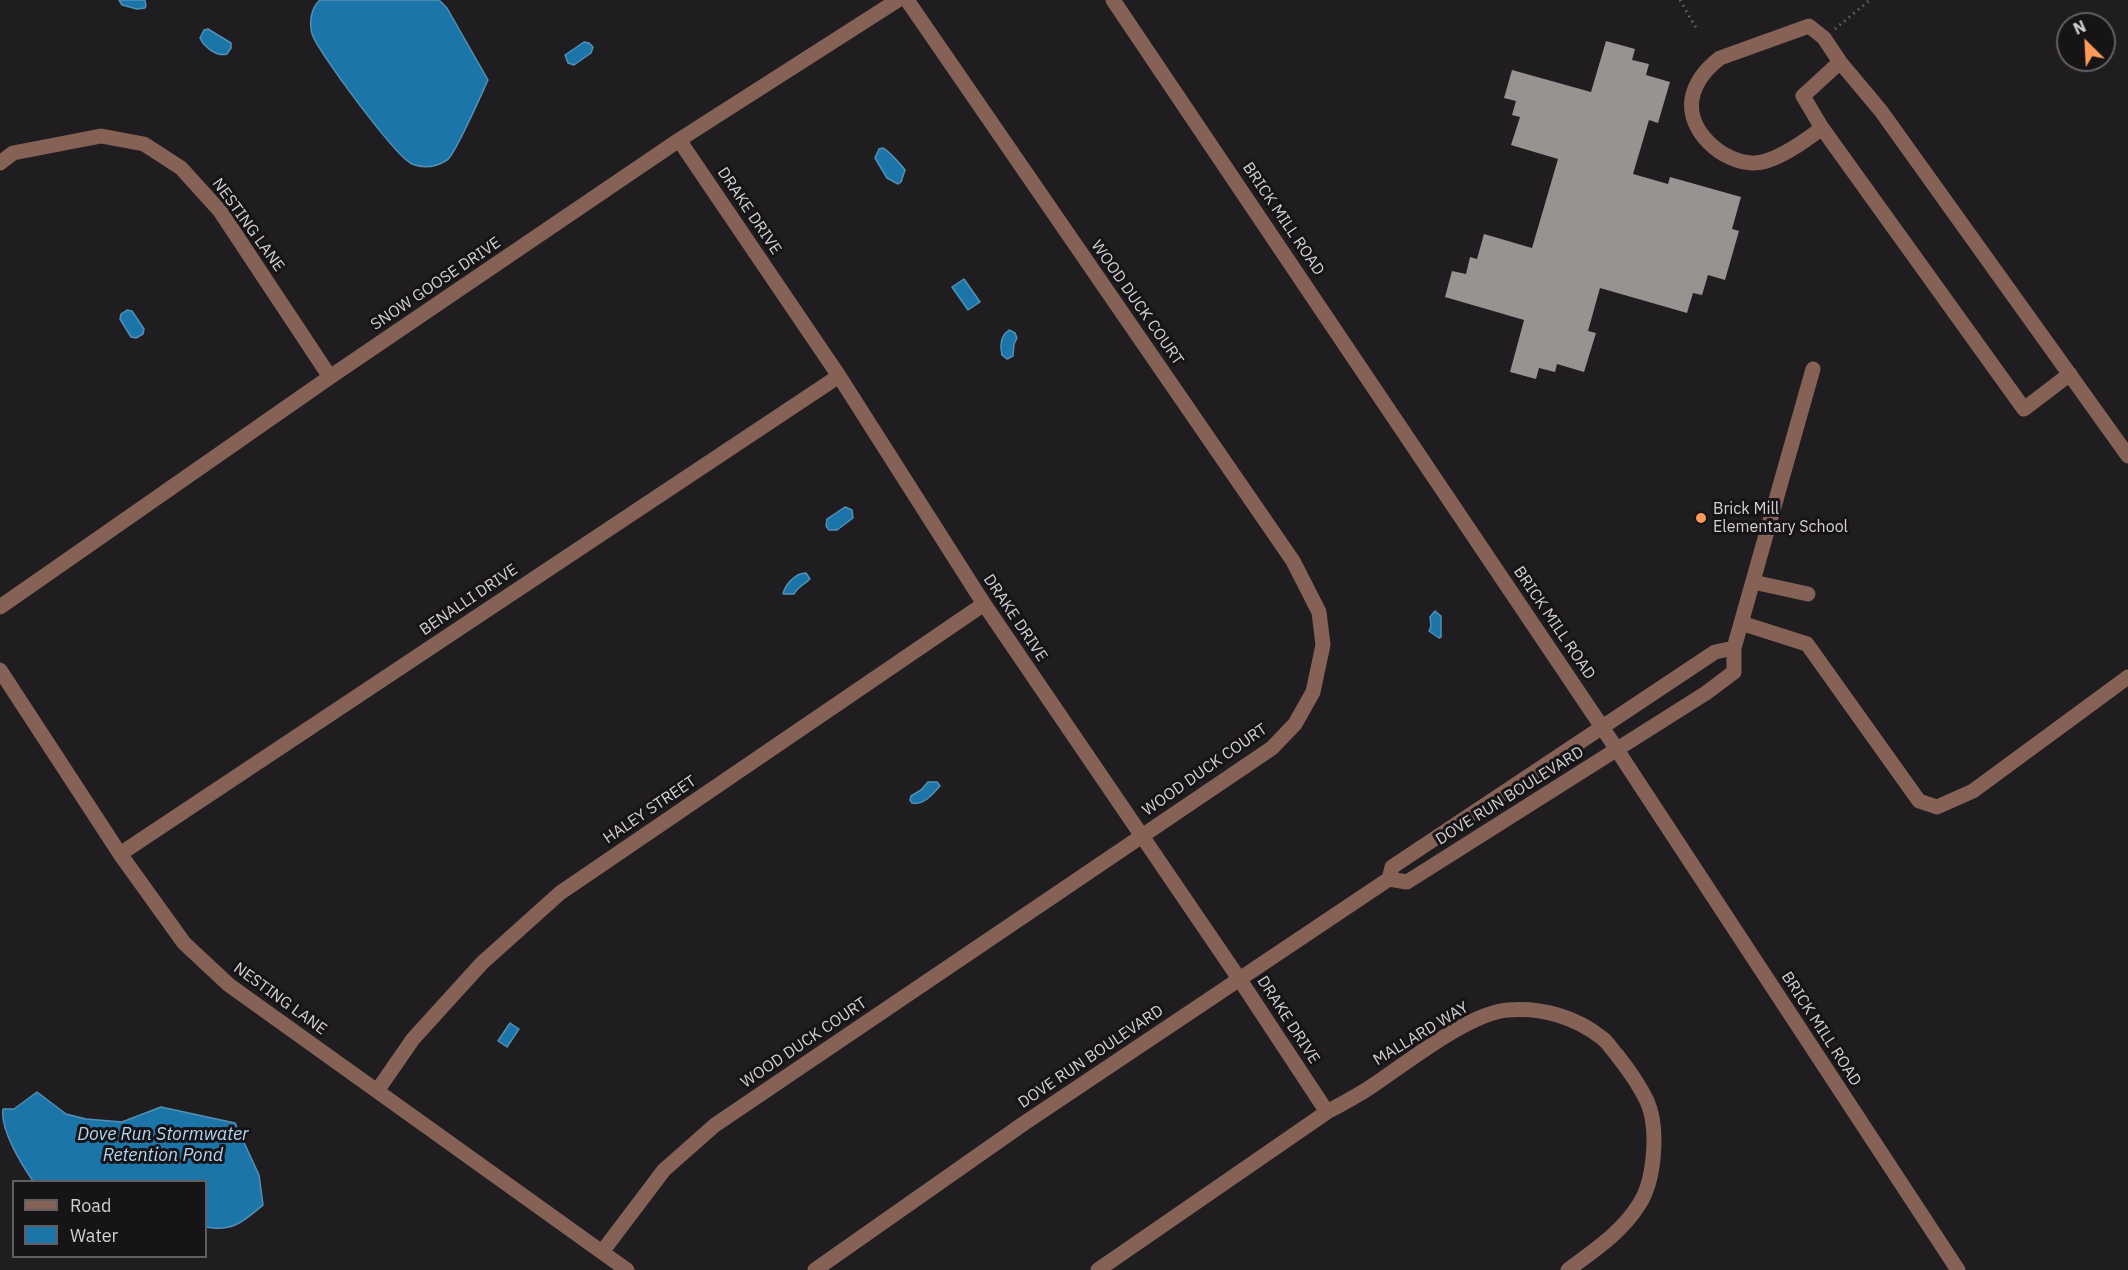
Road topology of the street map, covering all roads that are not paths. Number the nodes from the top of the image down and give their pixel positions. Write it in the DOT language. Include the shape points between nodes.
graph roads {
  1 [pos="898,0"];
  2 [pos="907,0"];
  3 [pos="1113,0"];
  4 [pos="1840,62"];
  5 [pos="1822,128"];
  6 [pos="679,140"];
  7 [pos="0,163"];
  8 [pos="1813,369"];
  9 [pos="2070,374"];
  10 [pos="839,376"];
  11 [pos="330,377"];
  12 [pos="2128,456"];
  13 [pos="1753,582"];
  14 [pos="1808,594"];
  15 [pos="984,604"];
  16 [pos="0,607"];
  17 [pos="1741,623"];
  18 [pos="1734,648"];
  19 [pos="0,670"];
  20 [pos="2128,677"];
  21 [pos="1602,727"];
  22 [pos="1617,750"];
  23 [pos="1142,837"];
  24 [pos="120,854"];
  25 [pos="1389,879"];
  26 [pos="1240,980"];
  27 [pos="377,1091"];
  28 [pos="1327,1112"];
  29 [pos="602,1252"];
  30 [pos="627,1270"];
  31 [pos="815,1270"];
  32 [pos="1098,1270"];
  33 [pos="1568,1270"];
  34 [pos="1958,1270"];
  1 -- 6 [label="street, SNOW GOOSE DRIVE"];
  2 -- 23 [label="street, WOOD DUCK COURT" via="1293,561 1319,612 1323,645 1313,692 1295,724 1272,748"];
  3 -- 21 [label="street, BRICK MILL ROAD"];
  4 -- 5 [label="street" via="1803,96"];
  4 -- 5 [label="street" via="1824,38 1809,26 1720,58 1698,80 1692,99 1702,134 1730,158 1754,163 1775,157 1802,144"];
  4 -- 9 [label="street" via="1881,111"];
  5 -- 9 [label="street" via="2024,409"];
  6 -- 10 [label="street, DRAKE DRIVE"];
  6 -- 11 [label="street, SNOW GOOSE DRIVE"];
  7 -- 11 [label="street, NESTING LANE" via="13,153 101,136 144,144 181,168 220,211"];
  8 -- 13 [label="street"];
  9 -- 12 [label="street"];
  10 -- 15 [label="street, DRAKE DRIVE"];
  10 -- 24 [label="street, BENALLI DRIVE"];
  11 -- 16 [label="street, SNOW GOOSE DRIVE"];
  13 -- 14 [label="street"];
  13 -- 17 [label="street"];
  15 -- 23 [label="street, DRAKE DRIVE"];
  15 -- 27 [label="street, HALEY STREET" via="560,893 482,963 413,1040"];
  17 -- 18 [label="street"];
  17 -- 20 [label="street" via="1808,645 1919,801 1937,807 1973,791"];
  18 -- 21 [label="street, DOVE RUN BOULEVARD" via="1715,652"];
  18 -- 22 [label="street, DOVE RUN BOULEVARD" via="1734,672"];
  19 -- 24 [label="street, NESTING LANE"];
  21 -- 22 [label="street, BRICK MILL ROAD"];
  21 -- 25 [label="street, DOVE RUN BOULEVARD" via="1392,867"];
  22 -- 25 [label="street, DOVE RUN BOULEVARD" via="1407,882"];
  22 -- 34 [label="street, BRICK MILL ROAD"];
  23 -- 26 [label="street, DRAKE DRIVE"];
  23 -- 29 [label="street, WOOD DUCK COURT" via="715,1125 664,1170"];
  24 -- 27 [label="street, NESTING LANE" via="184,943 229,985"];
  25 -- 26 [label="street, DOVE RUN BOULEVARD"];
  26 -- 28 [label="street, DRAKE DRIVE"];
  26 -- 31 [label="street, DOVE RUN BOULEVARD" via="1013,1131"];
  27 -- 29 [label="street, NESTING LANE"];
  28 -- 32 [label="street, MALLARD WAY"];
  28 -- 33 [label="street, MALLARD WAY" via="1435,1043 1472,1022 1506,1010 1537,1010 1571,1019 1603,1038 1629,1069 1648,1102 1654,1142 1652,1176 1639,1206 1615,1234"];
  29 -- 30 [label="street, NESTING LANE"];
}
